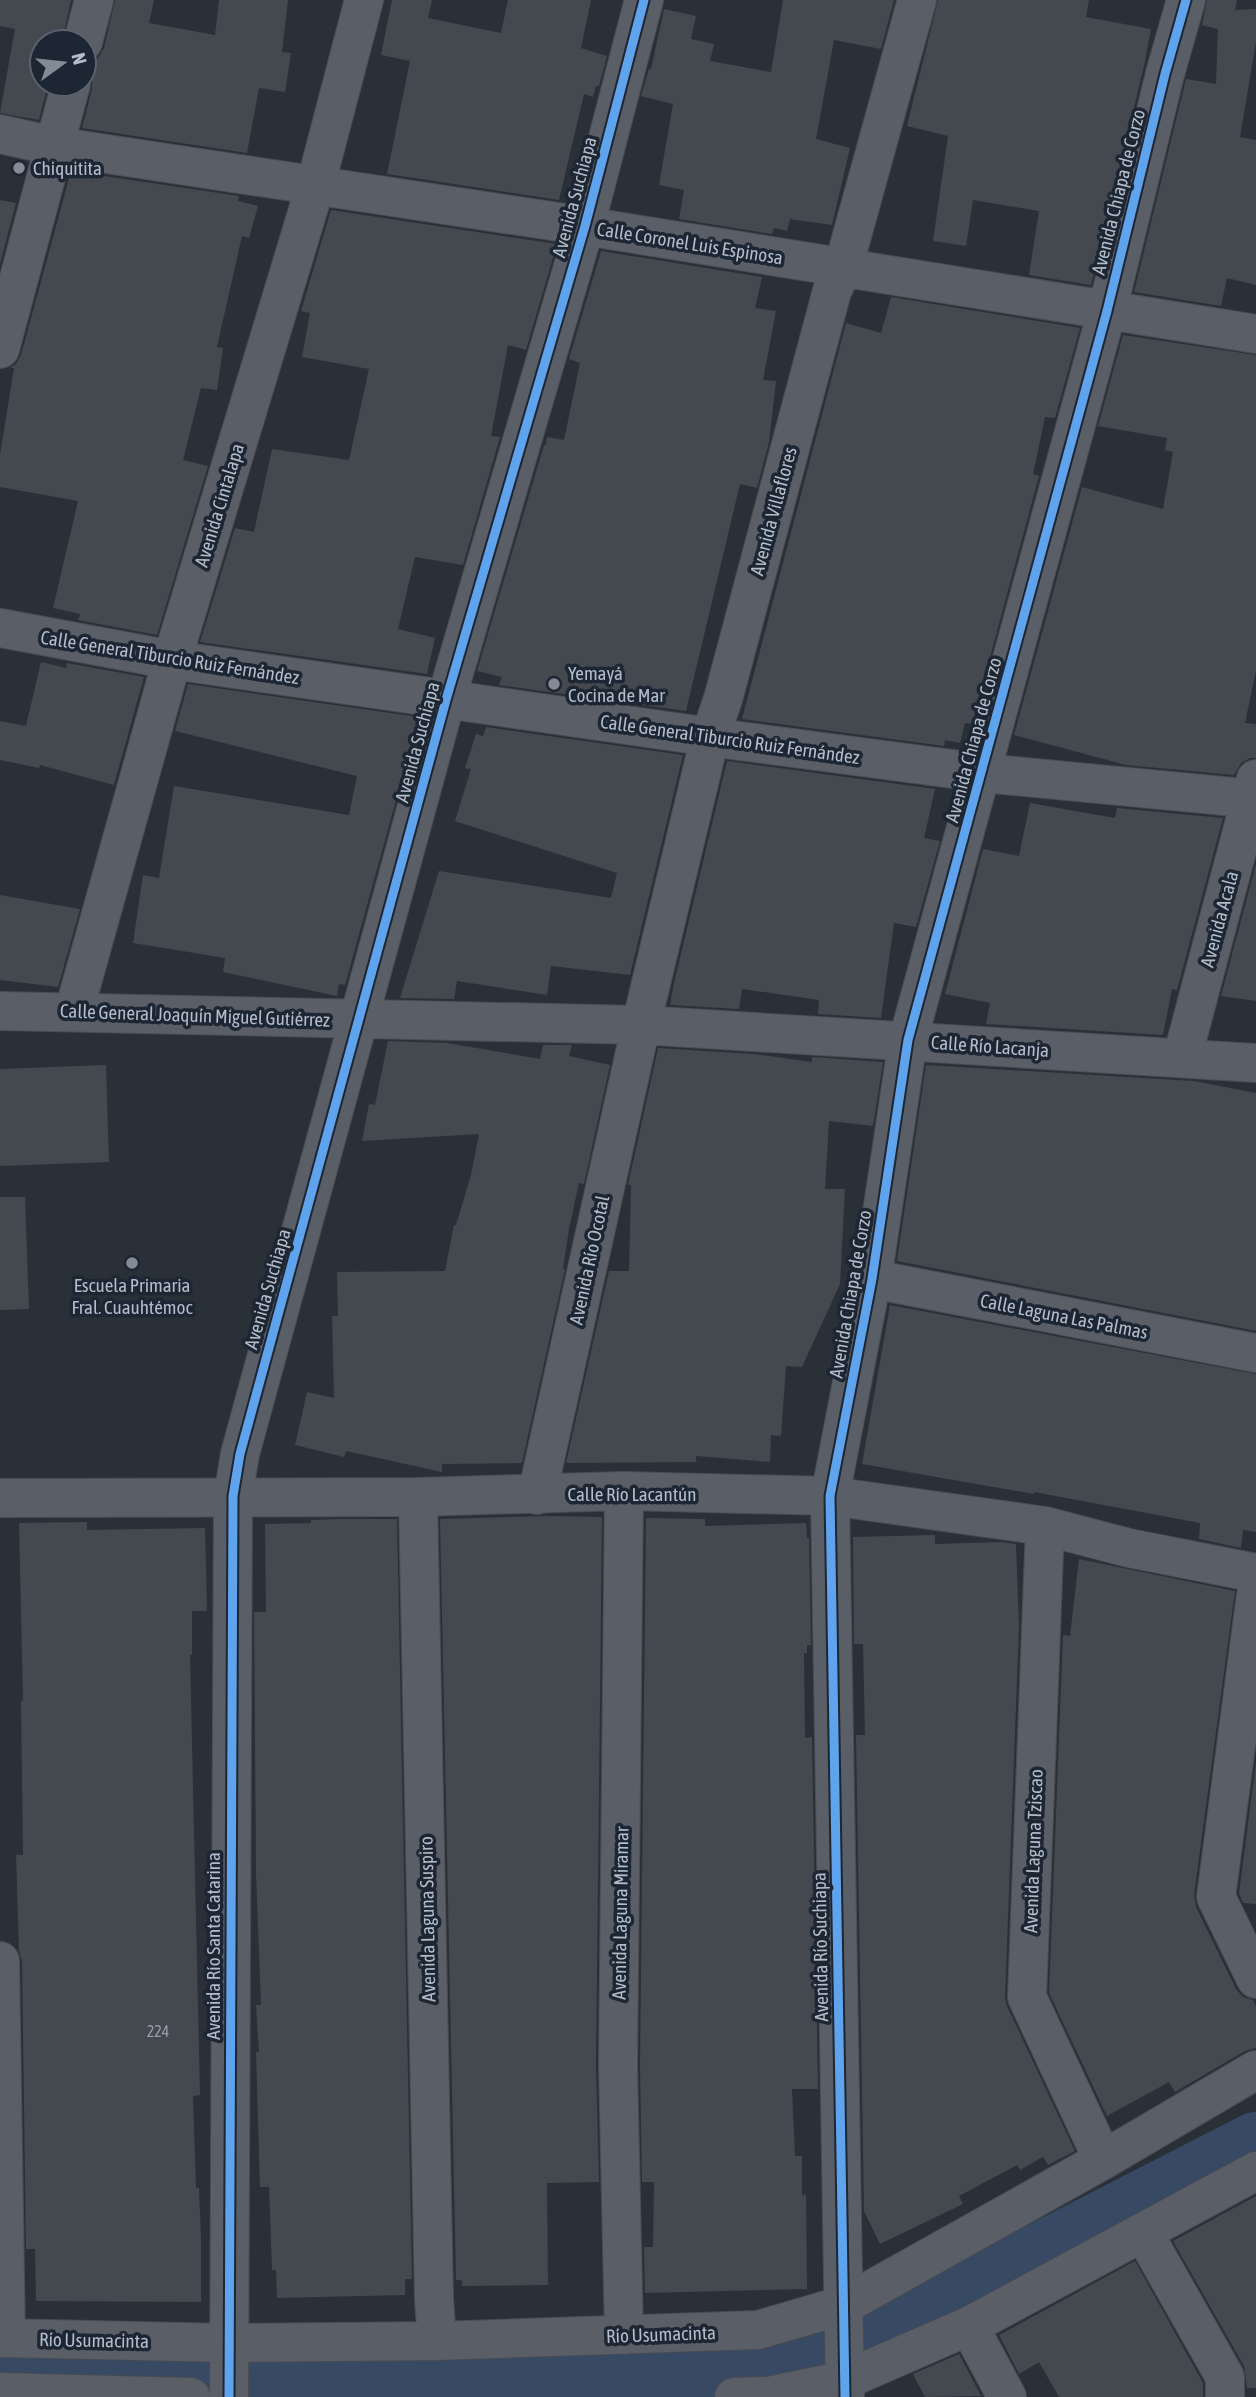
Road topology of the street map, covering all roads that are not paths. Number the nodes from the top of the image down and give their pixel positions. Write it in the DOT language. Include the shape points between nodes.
graph roads {
  1 [pos="94,0"];
  2 [pos="364,0"];
  3 [pos="644,0"];
  4 [pos="916,0"];
  5 [pos="1186,0"];
  6 [pos="87,28"];
  7 [pos="67,98"];
  8 [pos="0,134"];
  9 [pos="54,146"];
  10 [pos="315,187"];
  11 [pos="585,226"];
  12 [pos="843,268"];
  13 [pos="1107,311"];
  14 [pos="1256,334"];
  15 [pos="0,349"];
  16 [pos="0,628"];
  17 [pos="172,660"];
  18 [pos="446,700"];
  19 [pos="710,737"];
  20 [pos="983,773"];
  21 [pos="1255,792"];
  22 [pos="0,1011"];
  23 [pos="74,1011"];
  24 [pos="360,1020"];
  25 [pos="641,1025"];
  26 [pos="908,1040"];
  27 [pos="1182,1058"];
  28 [pos="1256,1063"];
  29 [pos="872,1279"];
  30 [pos="1256,1353"];
  31 [pos="624,1491"];
  32 [pos="537,1495"];
  33 [pos="233,1496"];
  34 [pos="830,1496"];
  35 [pos="418,1497"];
  36 [pos="0,1498"];
  37 [pos="1045,1526"];
  38 [pos="1256,1573"];
  39 [pos="1256,1595"];
  40 [pos="0,1961"];
  41 [pos="1256,1979"];
  42 [pos="1256,2070"];
  43 [pos="1103,2160"];
  44 [pos="1256,2171"];
  45 [pos="1143,2232"];
  46 [pos="969,2326"];
  47 [pos="624,2335"];
  48 [pos="3,2338"];
  49 [pos="437,2341"];
  50 [pos="229,2343"];
  51 [pos="844,2356"];
  52 [pos="0,2392"];
  53 [pos="191,2397"];
  54 [pos="229,2397"];
  55 [pos="733,2397"];
  56 [pos="1007,2397"];
  57 [pos="1225,2397"];
  1 -- 6 [label="street"];
  2 -- 10 [label="street, Avenida Cintalapa"];
  3 -- 11 [label="street, Avenida Suchiapa"];
  4 -- 12 [label="street, Avenida Villaflores"];
  5 -- 13 [label="street, Avenida Chiapa de Corzo"];
  7 -- 9 [label="street"];
  8 -- 9 [label="street, Calle Coronel Luis Espinosa"];
  9 -- 10 [label="street, Calle Coronel Luis Espinosa"];
  9 -- 15 [label="street"];
  10 -- 11 [label="street, Calle Coronel Luis Espinosa"];
  10 -- 17 [label="street, Avenida Cintalapa"];
  11 -- 12 [label="street, Calle Coronel Luis Espinosa"];
  11 -- 18 [label="street, Avenida Suchiapa"];
  12 -- 13 [label="street, Calle Coronel Luis Espinosa"];
  12 -- 19 [label="street, Avenida Villaflores" via="832,291"];
  13 -- 14 [label="street, Calle Coronel Luis Espinosa"];
  13 -- 20 [label="street, Avenida Chiapa de Corzo"];
  16 -- 17 [label="street, Calle General Tiburcio Ruiz Fernández"];
  17 -- 18 [label="street, Calle General Tiburcio Ruiz Fernández"];
  17 -- 23 [label="street, Avenida Cintalapa"];
  18 -- 19 [label="street, Calle General Tiburcio Ruiz Fernández"];
  18 -- 24 [label="street, Avenida Suchiapa"];
  19 -- 20 [label="street, Calle General Tiburcio Ruiz Fernández"];
  19 -- 25 [label="street, Avenida Villaflores"];
  20 -- 21 [label="street, Calle General Tiburcio Ruiz Fernández"];
  20 -- 26 [label="street, Avenida Chiapa de Corzo"];
  21 -- 27 [label="street, Avenida Acala"];
  22 -- 23 [label="street, Calle General Joaquín Miguel Gutiérrez"];
  23 -- 24 [label="street, Calle General Joaquín Miguel Gutiérrez"];
  24 -- 25 [label="street, Calle General Joaquín Miguel Gutiérrez"];
  24 -- 33 [label="street, Avenida Suchiapa" via="240,1454"];
  25 -- 26 [label="street, Calle Río Lacanja"];
  25 -- 32 [label="street, Avenida Río Ocotal"];
  26 -- 27 [label="street, Calle Río Lacanja"];
  26 -- 29 [label="street, Avenida Chiapa de Corzo"];
  27 -- 28 [label="street, Calle Río Lacanja"];
  29 -- 30 [label="street, Calle Laguna Las Palmas"];
  29 -- 34 [label="street, Avenida Chiapa de Corzo"];
  31 -- 32 [label="street, Calle Río Lacantún"];
  31 -- 34 [label="street, Calle Río Lacantún"];
  31 -- 47 [label="street, Avenida Laguna Miramar" via="618,2065"];
  32 -- 35 [label="street, Calle Río Lacantún"];
  33 -- 35 [label="street, Calle Río Lacantún"];
  33 -- 36 [label="street, Calle Río Lacantún"];
  33 -- 50 [label="street, Avenida Río Santa Catarina"];
  34 -- 37 [label="street, Calle Río Lacantún"];
  34 -- 51 [label="street, Avenida Río Suchiapa"];
  35 -- 49 [label="street, Avenida Laguna Suspiro"];
  37 -- 38 [label="street, Calle Río Lacantún"];
  37 -- 43 [label="street, Avenida Laguna Tziscao" via="1027,1997"];
  39 -- 41 [label="street" via="1216,1897"];
  40 -- 48 [label="street"];
  42 -- 43 [label="street, Río Usumacinta"];
  43 -- 51 [label="street, Río Usumacinta"];
  44 -- 45 [label="street, Río Usumacinta"];
  45 -- 46 [label="street, Río Usumacinta"];
  45 -- 57 [label="street" via="1225,2377"];
  46 -- 51 [label="street, Río Usumacinta"];
  46 -- 56 [label="street"];
  47 -- 49 [label="street, Río Usumacinta"];
  47 -- 51 [label="street, Río Usumacinta" via="758,2330"];
  48 -- 50 [label="street, Río Usumacinta"];
  49 -- 50 [label="street, Río Usumacinta"];
  50 -- 54 [label="street, Avenida Río Santa Catarina"];
  51 -- 55 [label="street, Río Usumacinta" via="768,2396"];
  52 -- 53 [label="street"];
}
